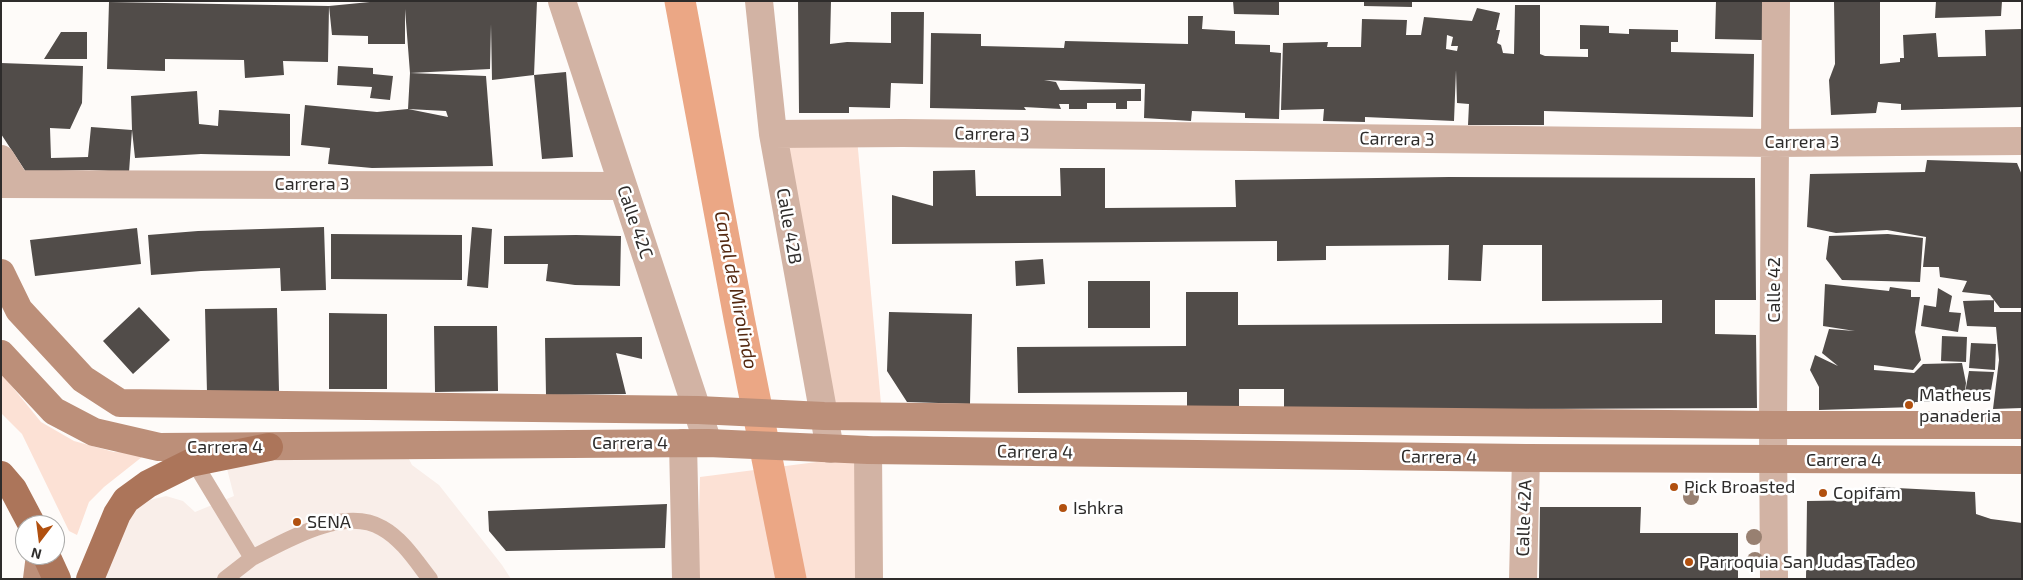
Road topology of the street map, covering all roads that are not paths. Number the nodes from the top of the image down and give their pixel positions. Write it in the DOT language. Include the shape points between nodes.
graph roads {
  1 [pos="562,1"];
  2 [pos="759,1"];
  3 [pos="1776,1"];
  4 [pos="773,134"];
  5 [pos="2022,141"];
  6 [pos="1774,143"];
  7 [pos="1,158"];
  8 [pos="9,183"];
  9 [pos="623,186"];
  10 [pos="1,273"];
  11 [pos="1,354"];
  12 [pos="711,411"];
  13 [pos="813,416"];
  14 [pos="1773,425"];
  15 [pos="2022,425"];
  16 [pos="704,443"];
  17 [pos="269,447"];
  18 [pos="818,449"];
  19 [pos="868,450"];
  20 [pos="1526,458"];
  21 [pos="1774,459"];
  22 [pos="2022,460"];
  23 [pos="190,464"];
  24 [pos="1,475"];
  25 [pos="27,515"];
  26 [pos="252,558"];
  27 [pos="39,565"];
  28 [pos="50,565"];
  29 [pos="37,579"];
  30 [pos="56,579"];
  31 [pos="90,579"];
  32 [pos="225,579"];
  33 [pos="430,579"];
  34 [pos="686,579"];
  35 [pos="869,579"];
  36 [pos="1523,579"];
  37 [pos="1774,579"];
  1 -- 9 [label="street, Calle 42C"];
  2 -- 4 [label="street, Calle 42B"];
  3 -- 6 [label="street, Calle 42"];
  4 -- 6 [label="street, Carrera 3"];
  4 -- 13 [label="street, Calle 42B"];
  5 -- 6 [label="street, Carrera 3"];
  6 -- 14 [label="street, Calle 42"];
  7 -- 8 [label="street"];
  8 -- 9 [label="street, Carrera 3"];
  9 -- 12 [label="street, Calle 42C"];
  10 -- 12 [label="main road, Carrera 4" via="19,310 84,379 120,403"];
  11 -- 17 [label="main road, Carrera 4" via="54,411 94,432 159,447"];
  12 -- 13 [label="main road, Carrera 4"];
  12 -- 16 [label="street, Calle 42C"];
  13 -- 14 [label="main road, Carrera 4"];
  13 -- 18 [label="street, Calle 42B"];
  14 -- 15 [label="main road, Carrera 4"];
  14 -- 21 [label="street, Calle 42"];
  16 -- 17 [label="main road, Carrera 4"];
  16 -- 18 [label="main road, Carrera 4"];
  16 -- 34 [label="street, Calle 42C"];
  17 -- 23 [label="main road"];
  18 -- 19 [label="main road, Carrera 4"];
  19 -- 20 [label="main road, Carrera 4"];
  19 -- 35 [label="street"];
  20 -- 21 [label="main road, Carrera 4"];
  20 -- 36 [label="street, Calle 42A"];
  21 -- 22 [label="main road, Carrera 4"];
  21 -- 37 [label="street, Calle 42"];
  23 -- 26 [label="lane" via="200,472"];
  23 -- 31 [label="main road" via="148,484 126,500"];
  24 -- 25 [label="main road" via="13,489"];
  26 -- 32 [label="lane"];
  26 -- 33 [label="lane" via="300,532 354,520 371,522 385,529 410,553"];
  27 -- 29 [label="main road"];
  28 -- 30 [label="main road"];
}
